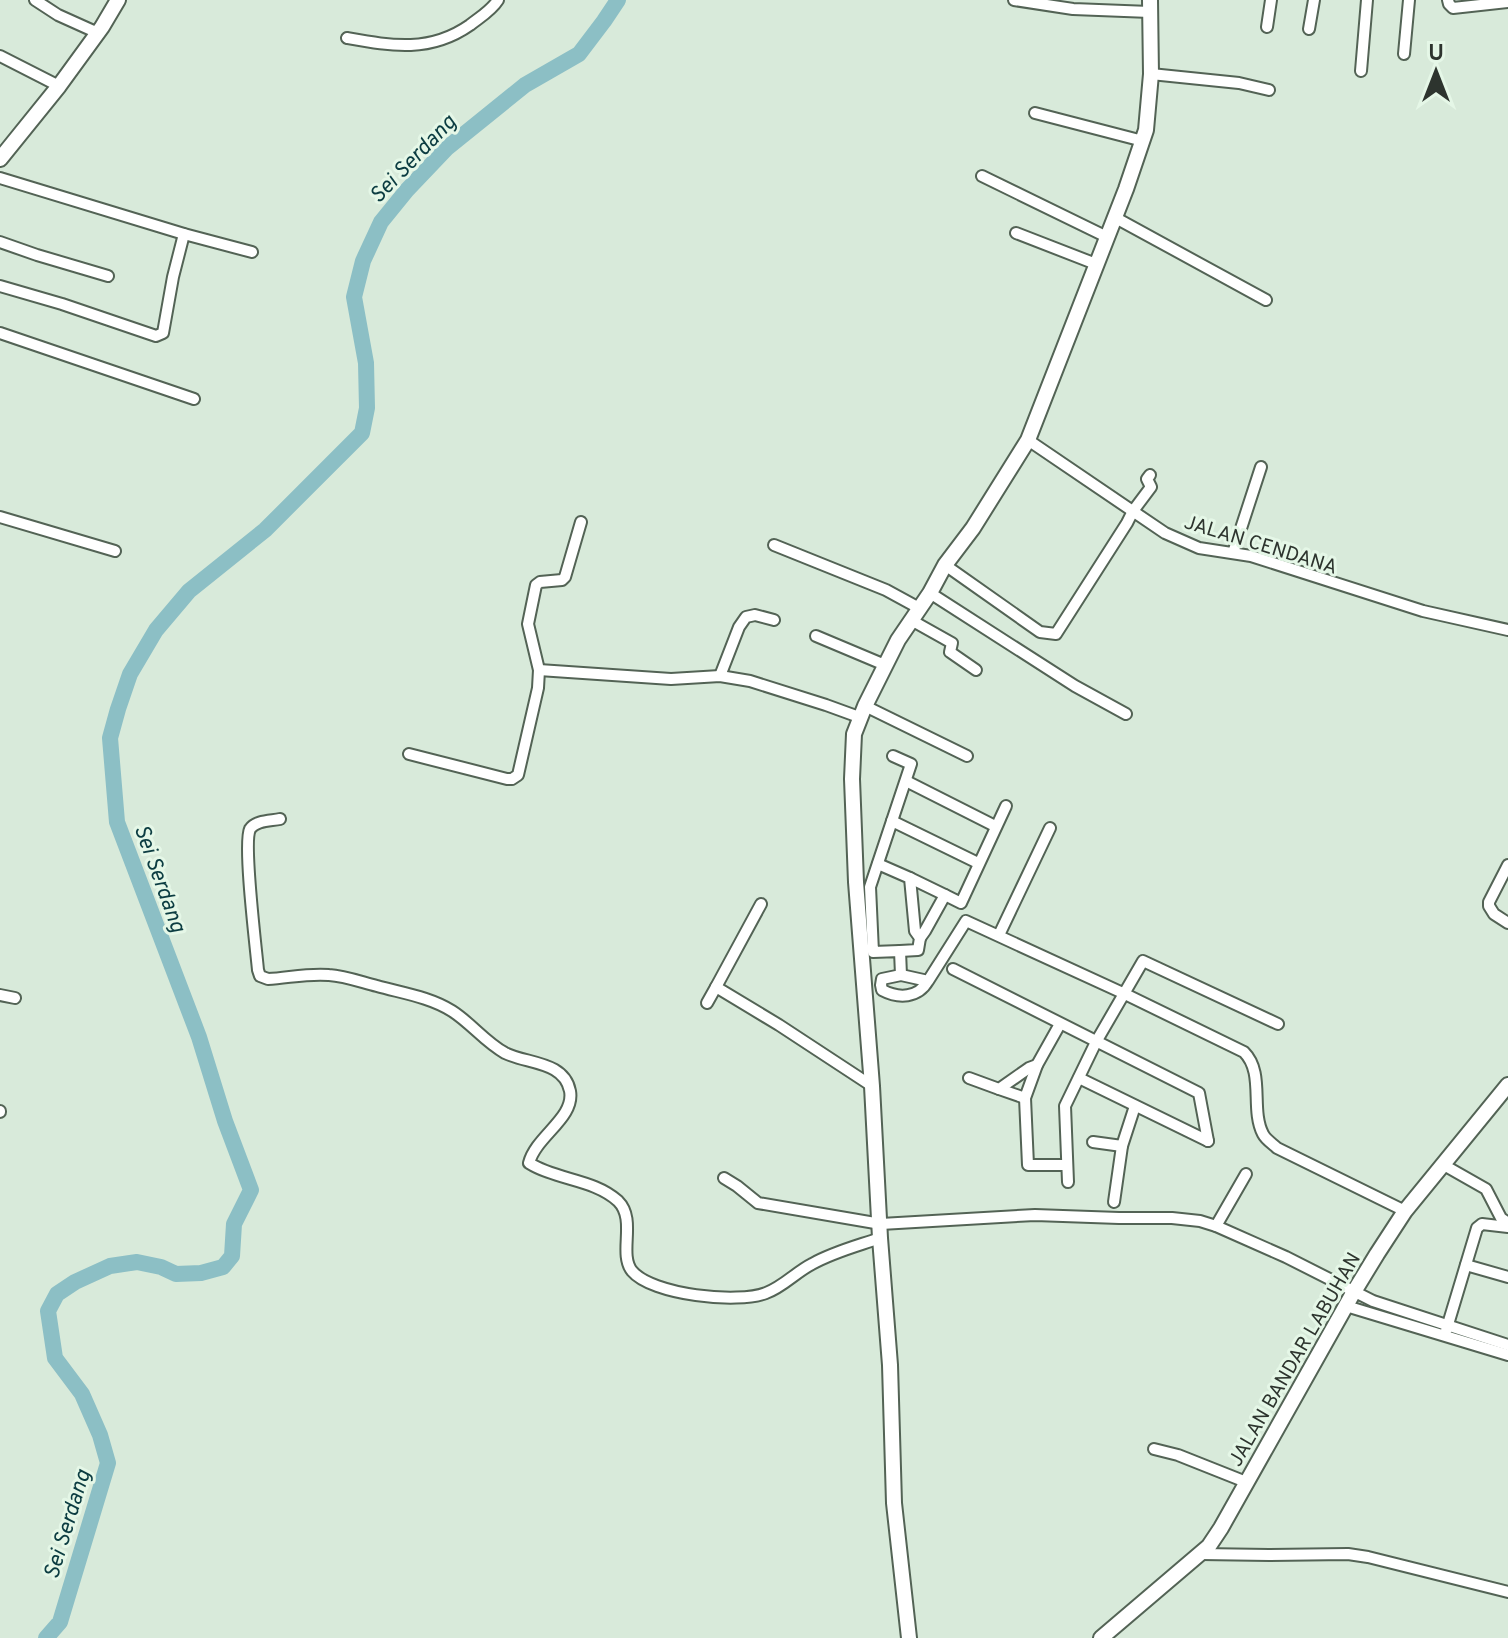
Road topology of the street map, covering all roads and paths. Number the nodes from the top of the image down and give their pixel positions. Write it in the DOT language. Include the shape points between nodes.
graph roads {
  1 [pos="35,0"];
  2 [pos="118,0"];
  3 [pos="498,0"];
  4 [pos="1014,0"];
  5 [pos="1271,0"];
  6 [pos="1314,0"];
  7 [pos="1367,0"];
  8 [pos="1409,0"];
  9 [pos="1448,0"];
  10 [pos="1507,3"];
  11 [pos="1150,6"];
  12 [pos="1267,27"];
  13 [pos="1309,29"];
  14 [pos="98,33"];
  15 [pos="347,38"];
  16 [pos="1404,54"];
  17 [pos="0,56"];
  18 [pos="1361,71"];
  19 [pos="1151,74"];
  20 [pos="59,86"];
  21 [pos="1269,90"];
  22 [pos="1035,113"];
  23 [pos="1143,141"];
  24 [pos="0,159"];
  25 [pos="982,176"];
  26 [pos="0,178"];
  27 [pos="1114,217"];
  28 [pos="1016,233"];
  29 [pos="184,234"];
  30 [pos="1107,237"];
  31 [pos="0,242"];
  32 [pos="252,252"];
  33 [pos="1096,264"];
  34 [pos="108,276"];
  35 [pos="0,286"];
  36 [pos="1266,300"];
  37 [pos="0,333"];
  38 [pos="194,399"];
  39 [pos="1028,440"];
  40 [pos="1261,467"];
  41 [pos="1150,475"];
  42 [pos="1133,511"];
  43 [pos="0,517"];
  44 [pos="581,522"];
  45 [pos="774,545"];
  46 [pos="115,551"];
  47 [pos="1233,553"];
  48 [pos="945,565"];
  49 [pos="930,593"];
  50 [pos="915,614"];
  51 [pos="774,620"];
  52 [pos="1508,630"];
  53 [pos="816,636"];
  54 [pos="885,665"];
  55 [pos="539,670"];
  56 [pos="976,670"];
  57 [pos="720,676"];
  58 [pos="862,712"];
  59 [pos="1126,714"];
  60 [pos="409,754"];
  61 [pos="893,756"];
  62 [pos="967,756"];
  63 [pos="906,781"];
  64 [pos="1006,806"];
  65 [pos="280,819"];
  66 [pos="892,821"];
  67 [pos="995,826"];
  68 [pos="1050,828"];
  69 [pos="978,863"];
  70 [pos="878,864"];
  71 [pos="1508,865"];
  72 [pos="910,878"];
  73 [pos="945,895"];
  74 [pos="761,904"];
  75 [pos="1508,923"];
  76 [pos="999,935"];
  77 [pos="920,938"];
  78 [pos="900,951"];
  79 [pos="953,969"];
  80 [pos="901,975"];
  81 [pos="928,981"];
  82 [pos="864,985"];
  83 [pos="882,985"];
  84 [pos="716,987"];
  85 [pos="1125,994"];
  86 [pos="0,995"];
  87 [pos="15,998"];
  88 [pos="707,1003"];
  89 [pos="1060,1024"];
  90 [pos="1278,1024"];
  91 [pos="1096,1042"];
  92 [pos="1037,1065"];
  93 [pos="969,1078"];
  94 [pos="1079,1078"];
  95 [pos="872,1086"];
  96 [pos="999,1089"];
  97 [pos="1506,1091"];
  98 [pos="1025,1098"];
  99 [pos="1135,1106"];
  100 [pos="1093,1142"];
  101 [pos="1122,1146"];
  102 [pos="1442,1164"];
  103 [pos="1067,1165"];
  104 [pos="1246,1174"];
  105 [pos="724,1178"];
  106 [pos="1068,1182"];
  107 [pos="1114,1202"];
  108 [pos="1405,1211"];
  109 [pos="1508,1225"];
  110 [pos="1216,1226"];
  111 [pos="880,1231"];
  112 [pos="1466,1265"];
  113 [pos="1508,1277"];
  114 [pos="1354,1292"];
  115 [pos="1346,1306"];
  116 [pos="1396,1315"];
  117 [pos="1446,1332"];
  118 [pos="1508,1345"];
  119 [pos="1508,1355"];
  120 [pos="1154,1449"];
  121 [pos="1246,1482"];
  122 [pos="1201,1554"];
  123 [pos="1508,1592"];
  124 [pos="909,1638"];
  125 [pos="1101,1638"];
  1 -- 14 [label="street"];
  2 -- 14 [label="street"];
  3 -- 15 [label="street" via="458,33 431,43 393,45"];
  4 -- 11 [label="street" via="1073,9"];
  5 -- 12 [label="street"];
  6 -- 13 [label="street"];
  7 -- 18 [label="street"];
  8 -- 16 [label="street"];
  9 -- 10 [label="street" via="1453,8"];
  11 -- 19 [label="street"];
  14 -- 20 [label="street"];
  17 -- 20 [label="street"];
  19 -- 21 [label="street"];
  19 -- 23 [label="street"];
  20 -- 24 [label="street"];
  22 -- 23 [label="street"];
  23 -- 27 [label="street"];
  25 -- 30 [label="street"];
  26 -- 29 [label="street"];
  27 -- 30 [label="street"];
  27 -- 36 [label="street"];
  28 -- 33 [label="street"];
  29 -- 32 [label="street"];
  29 -- 35 [label="street" via="160,335"];
  30 -- 33 [label="street"];
  31 -- 34 [label="street"];
  33 -- 39 [label="street"];
  37 -- 38 [label="street"];
  39 -- 42 [label="street, JALAN CENDANA"];
  39 -- 48 [label="street"];
  40 -- 47 [label="street"];
  41 -- 42 [label="street" via="1151,487"];
  42 -- 47 [label="street, JALAN CENDANA" via="1199,548"];
  42 -- 48 [label="street" via="1056,634 1040,632"];
  43 -- 46 [label="street"];
  44 -- 55 [label="street" via="565,577 536,585 528,624"];
  45 -- 50 [label="street" via="871,583"];
  47 -- 52 [label="street, JALAN CENDANA" via="1411,608"];
  48 -- 49 [label="street"];
  49 -- 50 [label="street"];
  49 -- 59 [label="street"];
  50 -- 54 [label="street"];
  50 -- 56 [label="street" via="952,643 950,652"];
  51 -- 57 [label="street" via="745,618"];
  53 -- 54 [label="street"];
  54 -- 58 [label="street"];
  55 -- 57 [label="street" via="671,679"];
  55 -- 60 [label="street" via="515,777"];
  57 -- 58 [label="street"];
  58 -- 62 [label="street"];
  58 -- 82 [label="street" via="854,734 852,779"];
  61 -- 63 [label="street" via="911,764"];
  63 -- 66 [label="street"];
  63 -- 67 [label="street"];
  64 -- 67 [label="street"];
  65 -- 111 [label="street" via="258,823 249,834 260,976 339,976 430,1000 450,1009 505,1053 562,1074 571,1093 569,1107 529,1163 617,1200 625,1213 628,1262 637,1275 668,1291 758,1296"];
  66 -- 69 [label="street"];
  66 -- 70 [label="street"];
  67 -- 69 [label="street"];
  68 -- 76 [label="street"];
  69 -- 73 [label="street" via="961,903"];
  70 -- 72 [label="street"];
  70 -- 78 [label="street" via="870,887 873,952"];
  71 -- 75 [label="street" via="1489,906"];
  72 -- 73 [label="street"];
  72 -- 77 [label="street"];
  73 -- 77 [label="street"];
  74 -- 84 [label="street"];
  76 -- 81 [label="street" via="966,921"];
  76 -- 85 [label="street"];
  77 -- 78 [label="street" via="918,950"];
  78 -- 80 [label="street"];
  79 -- 89 [label="street"];
  80 -- 81 [label="street"];
  80 -- 83 [label="street"];
  81 -- 83 [label="street" via="913,995 890,995"];
  82 -- 83 [label="street"];
  82 -- 95 [label="street"];
  84 -- 88 [label="street"];
  84 -- 95 [label="street"];
  85 -- 90 [label="street" via="1143,961"];
  85 -- 91 [label="street"];
  85 -- 108 [label="street" via="1252,1060 1260,1123 1264,1137 1277,1148"];
  86 -- 87 [label="street"];
  89 -- 91 [label="street"];
  89 -- 92 [label="street"];
  91 -- 94 [label="street"];
  91 -- 99 [label="street" via="1199,1093 1208,1141"];
  92 -- 96 [label="street"];
  92 -- 98 [label="street"];
  93 -- 96 [label="street"];
  94 -- 99 [label="street"];
  94 -- 103 [label="street" via="1065,1106"];
  95 -- 111 [label="street"];
  96 -- 98 [label="street"];
  97 -- 102 [label="street, JALAN BANDAR LABUHAN"];
  98 -- 103 [label="street" via="1028,1165"];
  99 -- 101 [label="street"];
  100 -- 101 [label="street"];
  101 -- 107 [label="street"];
  102 -- 108 [label="street, JALAN BANDAR LABUHAN"];
  102 -- 109 [label="street" via="1486,1189"];
  103 -- 106 [label="street"];
  104 -- 110 [label="street"];
  105 -- 111 [label="street" via="758,1203"];
  108 -- 114 [label="street, JALAN BANDAR LABUHAN"];
  109 -- 112 [label="street" via="1478,1225"];
  110 -- 111 [label="street" via="1172,1218 1035,1215"];
  110 -- 114 [label="street"];
  111 -- 124 [label="street" via="894,1503"];
  112 -- 113 [label="street"];
  112 -- 117 [label="street"];
  114 -- 115 [label="street, JALAN BANDAR LABUHAN"];
  114 -- 116 [label="street"];
  115 -- 116 [label="street"];
  115 -- 121 [label="street, JALAN BANDAR LABUHAN"];
  116 -- 117 [label="street"];
  117 -- 118 [label="street"];
  117 -- 119 [label="street"];
  120 -- 121 [label="street"];
  121 -- 122 [label="street, JALAN BANDAR LABUHAN"];
  122 -- 123 [label="street" via="1348,1554"];
  122 -- 125 [label="street, JALAN BANDAR LABUHAN"];
}
